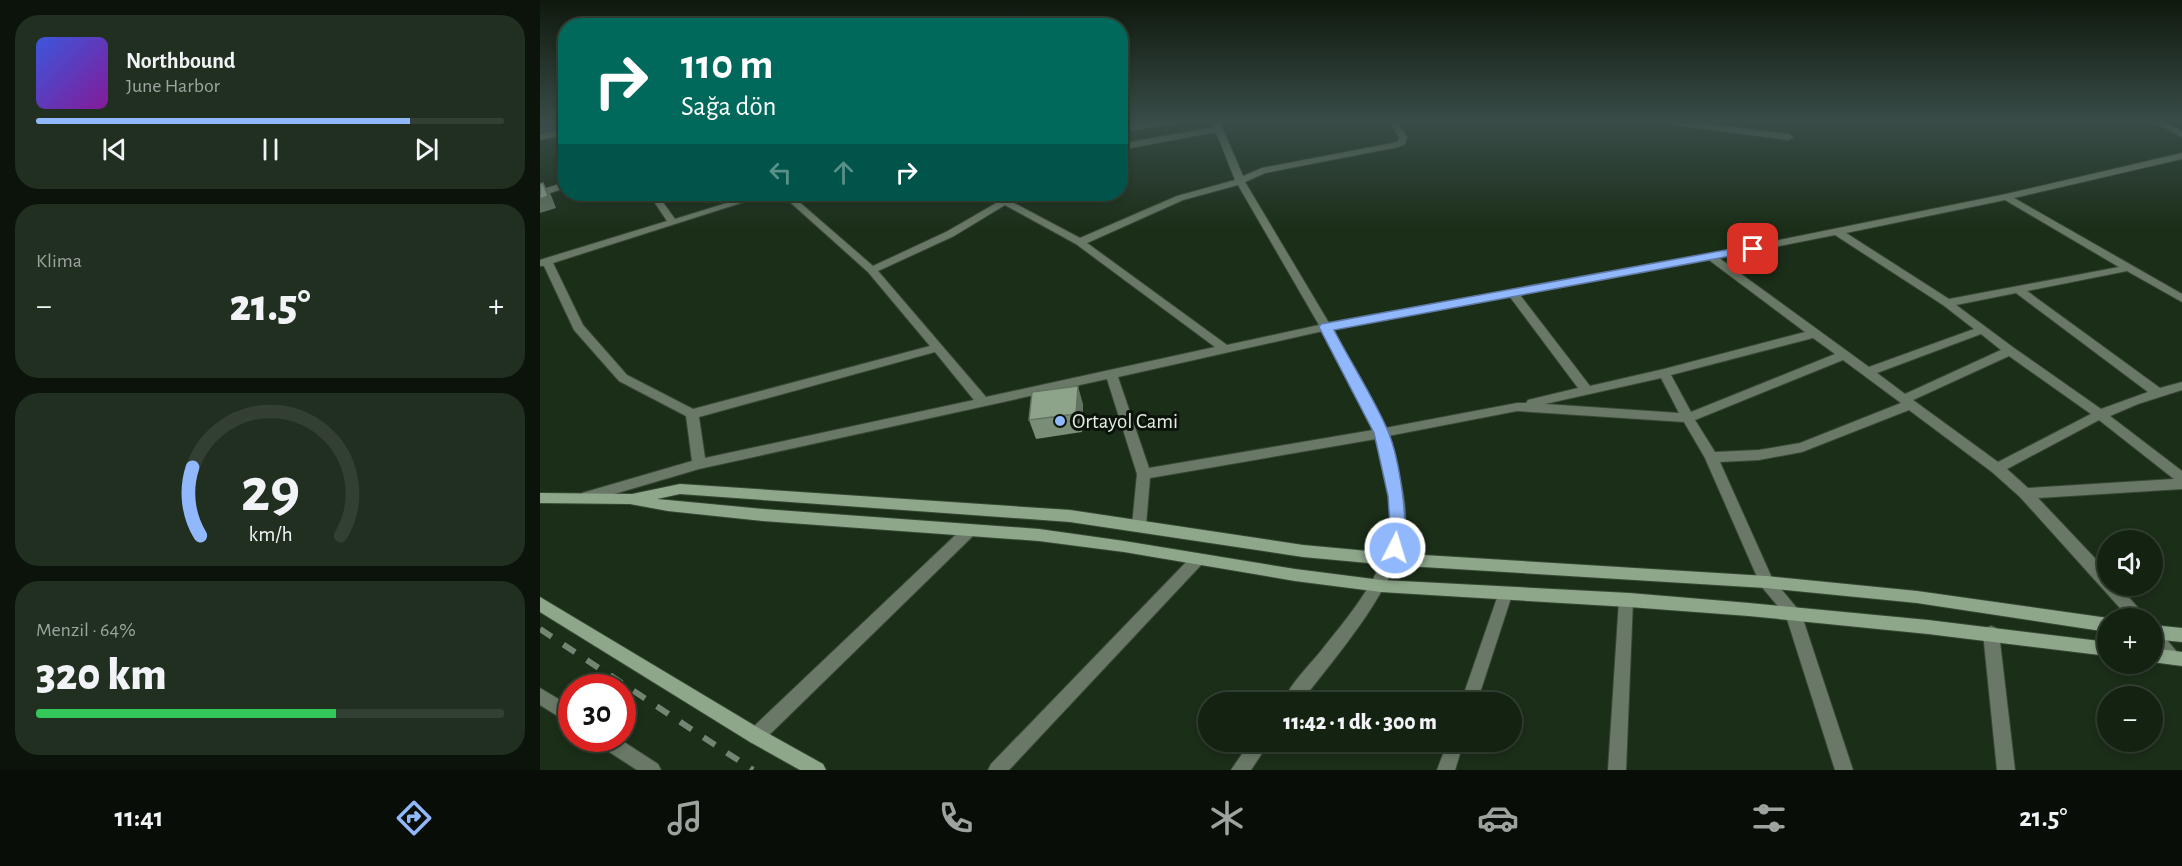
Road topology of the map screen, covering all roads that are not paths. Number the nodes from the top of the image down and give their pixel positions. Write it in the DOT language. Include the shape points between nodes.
graph roads {
  1 [pos="1231,158"];
  2 [pos="1325,158"];
  3 [pos="2174,158"];
  4 [pos="1240,181"];
  5 [pos="558,187"];
  6 [pos="540,193"];
  7 [pos="2006,197"];
  8 [pos="658,201"];
  9 [pos="741,201"];
  10 [pos="793,201"];
  11 [pos="1004,202"];
  12 [pos="672,222"];
  13 [pos="1838,232"];
  14 [pos="1080,242"];
  15 [pos="1711,257"];
  16 [pos="544,263"];
  17 [pos="2128,268"];
  18 [pos="872,270"];
  19 [pos="2017,289"];
  20 [pos="1513,293"];
  21 [pos="2182,299"];
  22 [pos="1947,303"];
  23 [pos="1326,327"];
  24 [pos="1982,330"];
  25 [pos="1816,333"];
  26 [pos="936,348"];
  27 [pos="1225,349"];
  28 [pos="2010,351"];
  29 [pos="1845,355"];
  30 [pos="1868,372"];
  31 [pos="1664,373"];
  32 [pos="1111,374"];
  33 [pos="2182,386"];
  34 [pos="1587,391"];
  35 [pos="2157,392"];
  36 [pos="983,402"];
  37 [pos="1908,402"];
  38 [pos="1517,407"];
  39 [pos="692,414"];
  40 [pos="2099,414"];
  41 [pos="1688,418"];
  42 [pos="1381,433"];
  43 [pos="1711,458"];
  44 [pos="699,464"];
  45 [pos="1997,468"];
  46 [pos="1144,474"];
  47 [pos="2182,478"];
  48 [pos="2182,484"];
  49 [pos="2025,493"];
  50 [pos="587,497"];
  51 [pos="540,498"];
  52 [pos="630,498"];
  53 [pos="1139,525"];
  54 [pos="970,530"];
  55 [pos="1390,559"];
  56 [pos="1197,560"];
  57 [pos="2097,572"];
  58 [pos="1766,582"];
  59 [pos="1377,586"];
  60 [pos="1505,595"];
  61 [pos="2119,596"];
  62 [pos="1626,600"];
  63 [pos="540,604"];
  64 [pos="2130,608"];
  65 [pos="1793,613"];
  66 [pos="2097,623"];
  67 [pos="1991,633"];
  68 [pos="2163,634"];
  69 [pos="2182,635"];
  70 [pos="2163,644"];
  71 [pos="2097,647"];
  72 [pos="2163,657"];
  73 [pos="2178,659"];
  74 [pos="1298,692"];
  75 [pos="1472,692"];
  76 [pos="540,696"];
  77 [pos="558,708"];
  78 [pos="756,736"];
  79 [pos="624,752"];
  80 [pos="1253,752"];
  81 [pos="1452,752"];
  82 [pos="652,770"];
  83 [pos="817,770"];
  84 [pos="997,770"];
  85 [pos="1239,770"];
  86 [pos="1446,770"];
  87 [pos="1617,770"];
  88 [pos="1844,770"];
  89 [pos="2006,770"];
  1 -- 4 [label="street"];
  2 -- 4 [label="street" via="1271,168"];
  3 -- 7 [label="street"];
  4 -- 14 [label="street" via="1180,198"];
  4 -- 23 [label="street"];
  5 -- 6 [label="street"];
  7 -- 13 [label="street"];
  7 -- 17 [label="street"];
  8 -- 12 [label="street"];
  9 -- 12 [label="street"];
  10 -- 18 [label="street"];
  11 -- 14 [label="street"];
  11 -- 18 [label="street" via="950,234"];
  12 -- 16 [label="street"];
  13 -- 15 [label="street"];
  13 -- 22 [label="street"];
  14 -- 27 [label="street"];
  15 -- 20 [label="street"];
  15 -- 25 [label="street"];
  16 -- 39 [label="street" via="578,327 623,378"];
  17 -- 19 [label="street"];
  17 -- 21 [label="street"];
  18 -- 26 [label="street"];
  19 -- 22 [label="street"];
  19 -- 35 [label="street"];
  20 -- 23 [label="street"];
  20 -- 34 [label="street"];
  22 -- 24 [label="street"];
  23 -- 27 [label="street"];
  23 -- 42 [label="street"];
  24 -- 28 [label="street"];
  24 -- 30 [label="street"];
  25 -- 29 [label="street"];
  25 -- 31 [label="street"];
  26 -- 36 [label="street"];
  26 -- 39 [label="street"];
  27 -- 32 [label="street"];
  28 -- 37 [label="street"];
  28 -- 40 [label="street"];
  29 -- 30 [label="street"];
  29 -- 41 [label="street"];
  30 -- 37 [label="street"];
  31 -- 34 [label="street"];
  31 -- 41 [label="street"];
  32 -- 36 [label="street"];
  32 -- 46 [label="street"];
  33 -- 35 [label="street"];
  34 -- 38 [label="street"];
  35 -- 40 [label="street"];
  36 -- 44 [label="street"];
  37 -- 43 [label="street" via="1802,447"];
  37 -- 45 [label="street"];
  38 -- 41 [label="street"];
  38 -- 42 [label="street"];
  39 -- 44 [label="street"];
  40 -- 45 [label="street"];
  40 -- 47 [label="street"];
  41 -- 43 [label="street"];
  42 -- 46 [label="street"];
  42 -- 55 [label="street" via="1398,525"];
  43 -- 58 [label="street"];
  44 -- 50 [label="street"];
  45 -- 49 [label="street"];
  46 -- 53 [label="street"];
  48 -- 49 [label="street"];
  49 -- 57 [label="street"];
  50 -- 51 [label="main road"];
  50 -- 52 [label="main road"];
  52 -- 53 [label="main road" via="680,489 1029,512"];
  52 -- 54 [label="main road" via="751,514"];
  53 -- 55 [label="main road"];
  54 -- 56 [label="main road" via="1084,540"];
  54 -- 78 [label="street"];
  55 -- 58 [label="main road"];
  55 -- 59 [label="street"];
  56 -- 59 [label="main road"];
  56 -- 84 [label="street"];
  58 -- 65 [label="street"];
  58 -- 66 [label="main road" via="1917,597"];
  59 -- 60 [label="main road"];
  59 -- 74 [label="street"];
  60 -- 62 [label="main road"];
  60 -- 75 [label="street"];
  61 -- 64 [label="street"];
  62 -- 65 [label="main road"];
  62 -- 87 [label="street"];
  63 -- 78 [label="main road"];
  65 -- 67 [label="main road"];
  65 -- 88 [label="street"];
  67 -- 71 [label="main road"];
  67 -- 89 [label="street"];
  68 -- 69 [label="main road"];
  70 -- 73 [label="street"];
  72 -- 73 [label="main road"];
  76 -- 77 [label="street"];
  78 -- 83 [label="main road"];
  79 -- 82 [label="street"];
  80 -- 85 [label="street"];
  81 -- 86 [label="street"];
}
